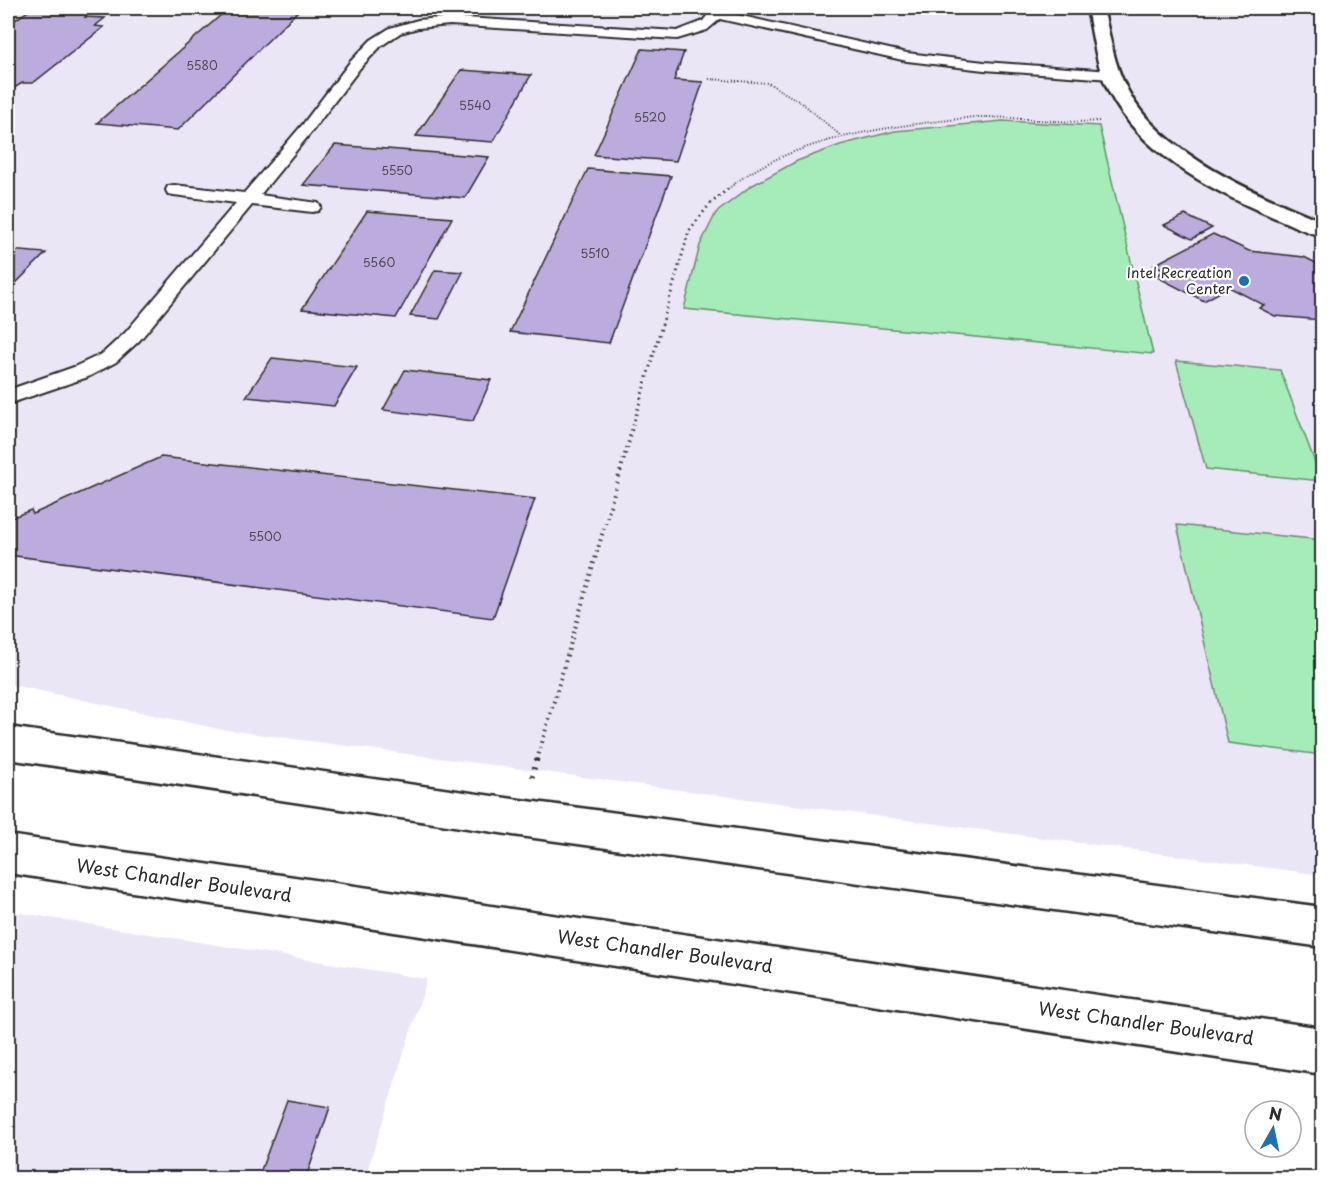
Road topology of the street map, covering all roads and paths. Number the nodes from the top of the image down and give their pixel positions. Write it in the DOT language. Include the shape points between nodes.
graph roads {
  1 [pos="461,8"];
  2 [pos="1095,8"];
  3 [pos="718,11"];
  4 [pos="450,21"];
  5 [pos="1111,75"];
  6 [pos="709,79"];
  7 [pos="1137,118"];
  8 [pos="842,136"];
  9 [pos="174,190"];
  10 [pos="247,200"];
  11 [pos="312,207"];
  12 [pos="1323,229"];
  13 [pos="8,397"];
  14 [pos="8,743"];
  15 [pos="520,818"];
  16 [pos="8,854"];
  17 [pos="1323,927"];
  18 [pos="1323,1051"];
  1 -- 4 [label="lane"];
  2 -- 5 [label="main road"];
  3 -- 4 [label="lane" via="708,24 677,34"];
  3 -- 5 [label="lane" via="907,57"];
  4 -- 10 [label="lane" via="391,32 377,42"];
  5 -- 7 [label="main road"];
  6 -- 8 [label="path" via="768,83 802,103"];
  7 -- 8 [label="path" via="1092,122 980,117"];
  7 -- 12 [label="main road" via="1161,141 1211,177"];
  8 -- 15 [label="path" via="769,163 742,178 700,212 689,231"];
  9 -- 10 [label="lane"];
  10 -- 11 [label="lane"];
  10 -- 13 [label="lane" via="132,337 109,358"];
  14 -- 15 [label="main road"];
  15 -- 17 [label="main road"];
  16 -- 18 [label="main road, West Chandler Boulevard"];
}
